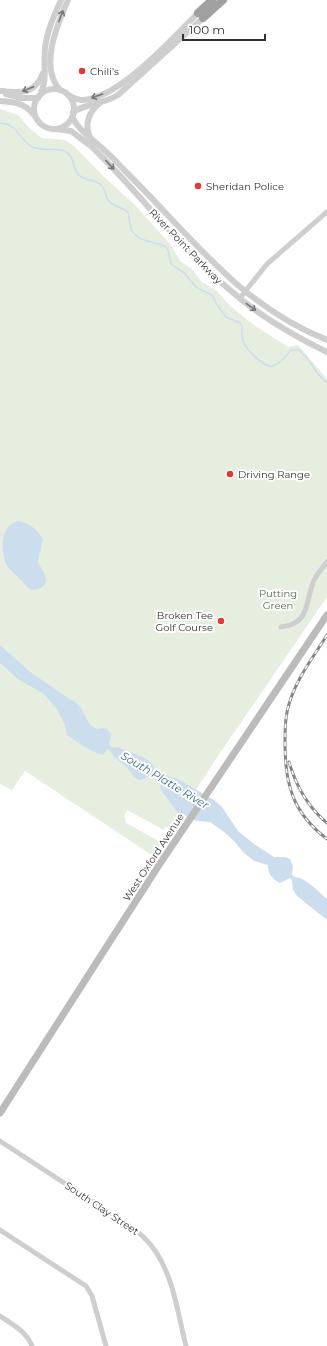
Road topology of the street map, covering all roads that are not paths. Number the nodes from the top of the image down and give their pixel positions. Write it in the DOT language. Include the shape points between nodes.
graph roads {
  1 [pos="61,0"];
  2 [pos="68,0"];
  3 [pos="212,0"];
  4 [pos="223,0"];
  5 [pos="201,15"];
  6 [pos="44,68"];
  7 [pos="60,90"];
  8 [pos="0,91"];
  9 [pos="68,95"];
  10 [pos="38,96"];
  11 [pos="0,101"];
  12 [pos="102,102"];
  13 [pos="73,115"];
  14 [pos="35,116"];
  15 [pos="56,129"];
  16 [pos="92,140"];
  17 [pos="327,212"];
  18 [pos="244,292"];
  19 [pos="240,298"];
  20 [pos="327,340"];
  21 [pos="327,352"];
  22 [pos="327,562"];
  23 [pos="327,614"];
  24 [pos="281,627"];
  25 [pos="0,1113"];
  26 [pos="0,1141"];
  27 [pos="0,1230"];
  28 [pos="0,1316"];
  29 [pos="32,1346"];
  30 [pos="106,1346"];
  31 [pos="186,1346"];
  1 -- 6 [label="street" via="47,33"];
  7 -- 2 [label="street, one-way" via="53,81 50,64 58,24"];
  3 -- 5 [label="highway"];
  4 -- 5 [label="highway"];
  5 -- 9 [label="street, one-way" via="118,86 98,96 82,100"];
  5 -- 12 [label="street" via="122,92"];
  6 -- 8 [label="street, one-way" via="39,81 30,90"];
  6 -- 10 [label="street" via="43,88"];
  7 -- 9 [label="street"];
  7 -- 10 [label="street" via="48,90"];
  8 -- 10 [label="street" via="21,98"];
  9 -- 13 [label="street" via="73,103"];
  10 -- 14 [label="street" via="34,107"];
  11 -- 14 [label="street" via="23,105"];
  12 -- 13 [label="street" via="86,106"];
  12 -- 16 [label="street" via="94,109 88,120 88,131"];
  13 -- 15 [label="street" via="66,125"];
  13 -- 16 [label="street, River Point Parkway" via="80,129"];
  14 -- 15 [label="street" via="45,127"];
  15 -- 19 [label="street, River Point Parkway, one-way" via="71,131 91,146 197,258"];
  16 -- 18 [label="street, River Point Parkway" via="123,168 204,254"];
  17 -- 18 [label="street" via="267,264"];
  18 -- 19 [label="street"];
  18 -- 20 [label="street, River Point Parkway" via="286,320"];
  19 -- 21 [label="street, River Point Parkway, one-way" via="271,321"];
  22 -- 24 [label="street" via="315,577 301,618 294,624"];
  23 -- 25 [label="main road, West Oxford Avenue" via="214,781"];
  26 -- 31 [label="street, South Clay Street" via="127,1224 149,1242 159,1256 169,1280"];
  27 -- 30 [label="street" via="86,1286"];
  28 -- 29 [label="street" via="27,1336"];
}
